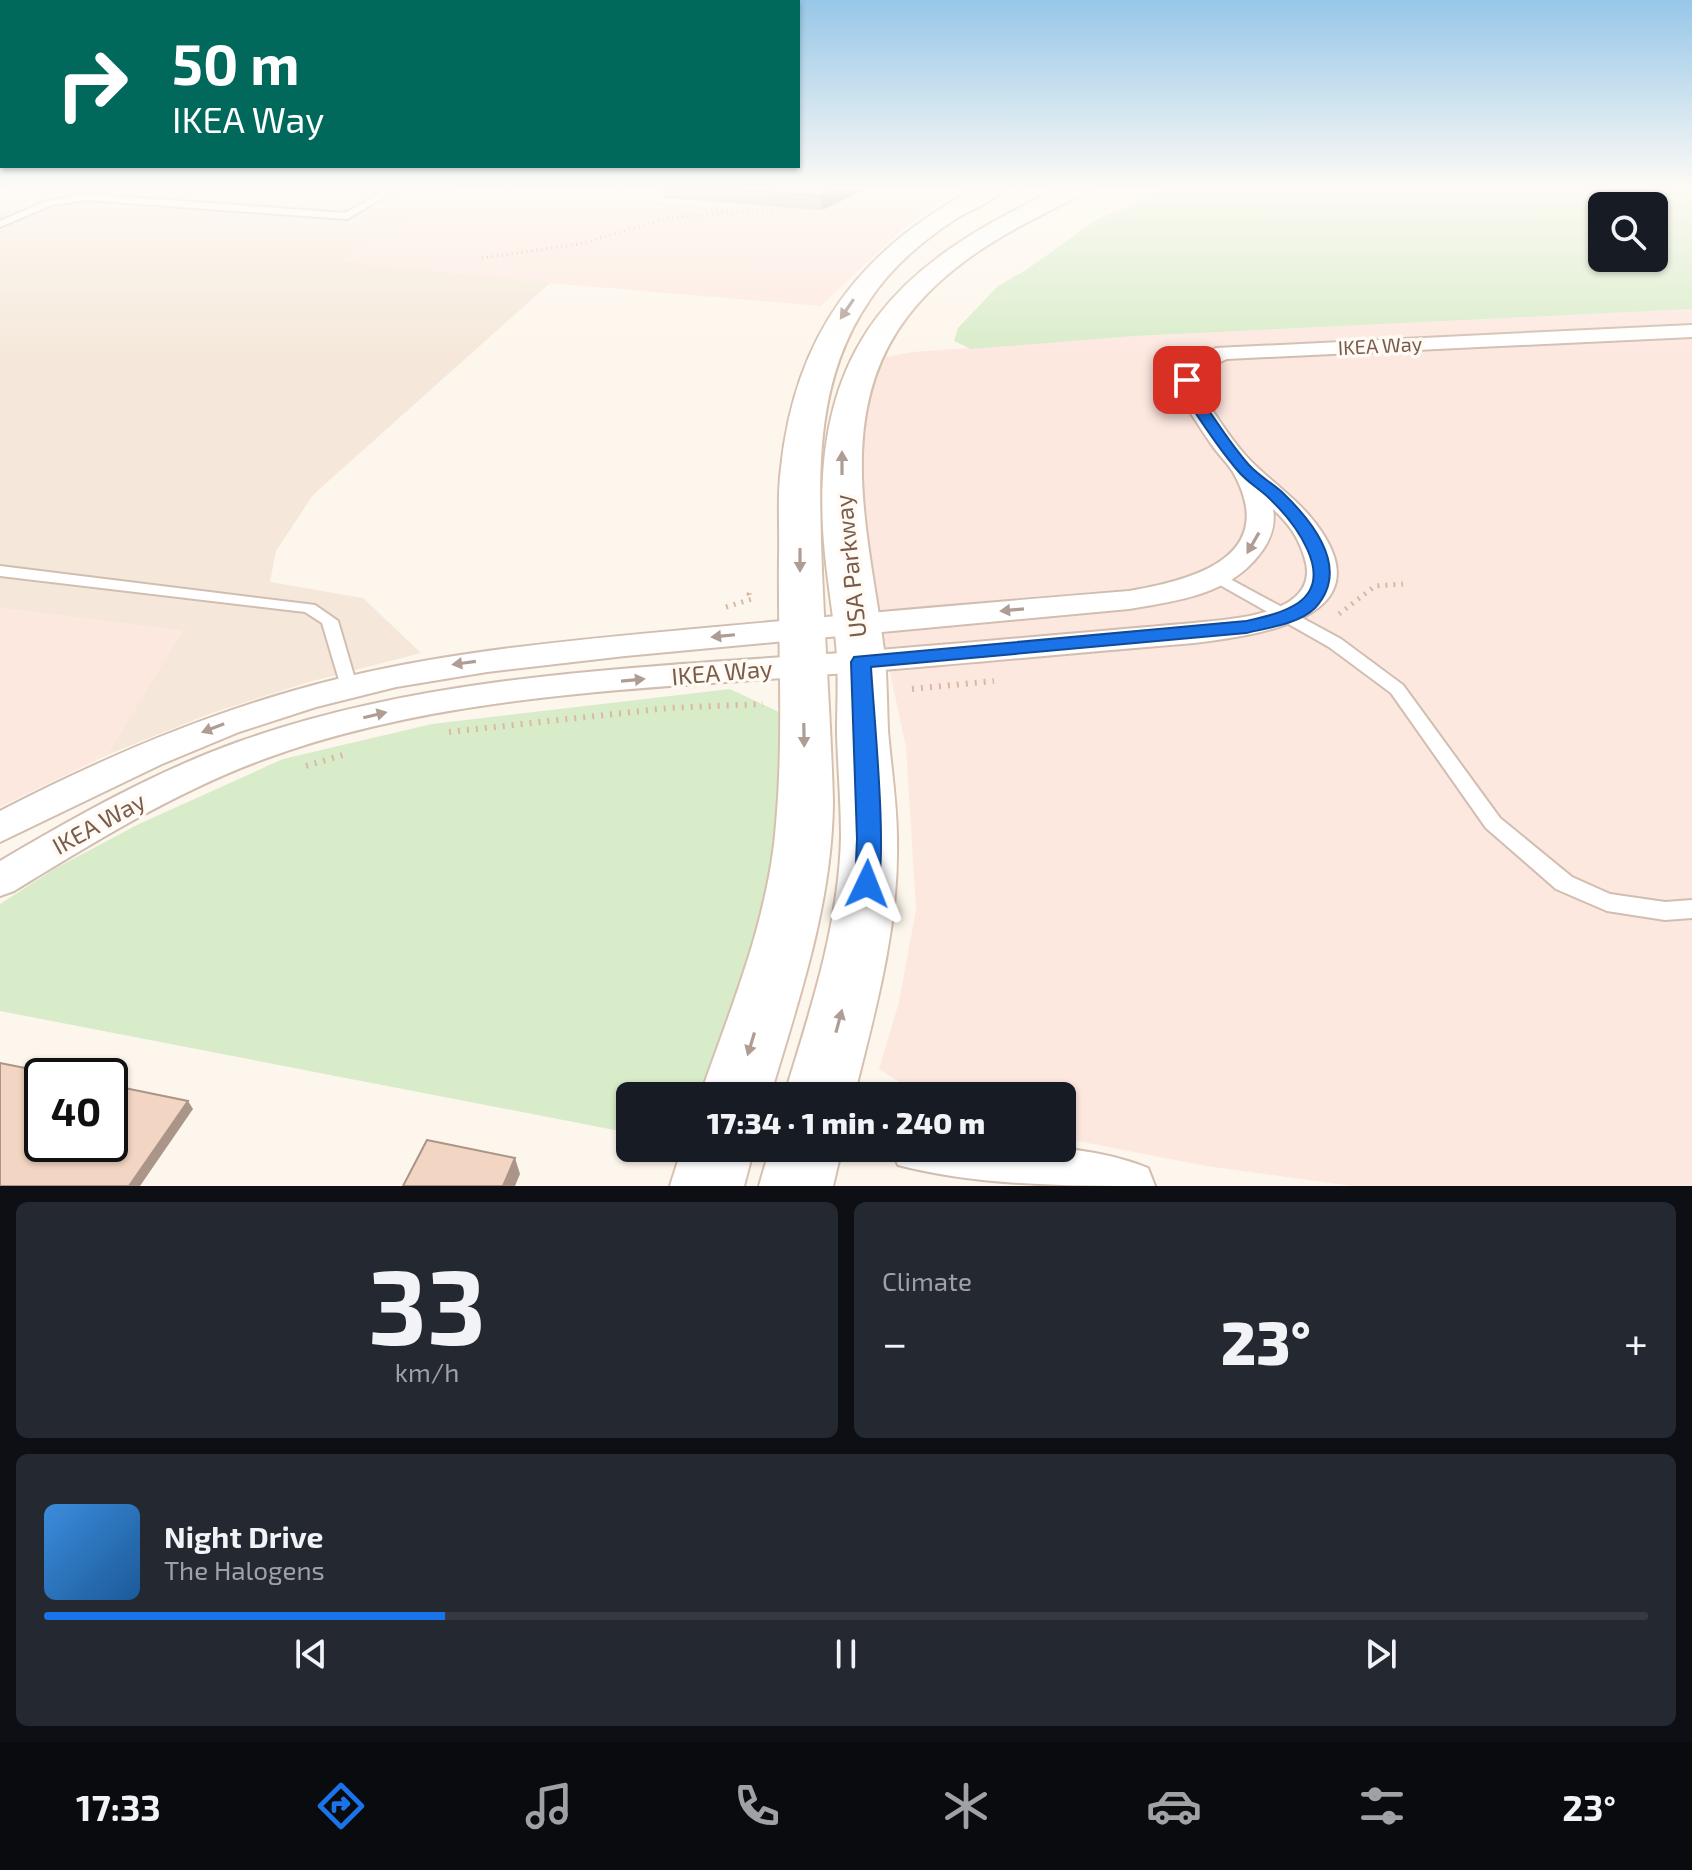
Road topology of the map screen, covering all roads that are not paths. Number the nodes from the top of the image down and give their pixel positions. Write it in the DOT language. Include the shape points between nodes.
graph roads {
  1 [pos="908,244"];
  2 [pos="971,244"];
  3 [pos="1692,331"];
  4 [pos="1244,469"];
  5 [pos="0,571"];
  6 [pos="1219,578"];
  7 [pos="1287,616"];
  8 [pos="859,643"];
  9 [pos="789,666"];
  10 [pos="348,686"];
  11 [pos="0,828"];
  12 [pos="0,880"];
  13 [pos="1692,909"];
  14 [pos="739,1082"];
  15 [pos="823,1082"];
  16 [pos="714,1162"];
  17 [pos="802,1162"];
  18 [pos="994,1162"];
  19 [pos="707,1186"];
  20 [pos="796,1186"];
  21 [pos="1130,1186"];
  1 -- 9 [label="street, USA Parkway, one-way" via="848,308 825,350 808,404"];
  8 -- 2 [label="street, USA Parkway, one-way" via="843,526 843,444 855,384 875,340 905,299 938,266"];
  3 -- 4 [label="street, IKEA Way" via="1224,353 1192,370 1188,391"];
  4 -- 6 [label="street, IKEA Way, one-way" via="1260,514 1259,534"];
  4 -- 7 [label="street, IKEA Way" via="1278,497 1313,540 1322,564 1320,585 1307,606"];
  5 -- 10 [label="lane" via="309,608 330,621"];
  6 -- 7 [label="lane"];
  6 -- 8 [label="street, IKEA Way, one-way" via="1190,589"];
  7 -- 8 [label="street, IKEA Way" via="1194,633"];
  7 -- 13 [label="lane" via="1397,689 1493,823 1564,883 1607,902 1665,911"];
  8 -- 9 [label="street, IKEA Way"];
  15 -- 8 [label="street, USA Parkway, one-way" via="860,938 867,884"];
  9 -- 10 [label="street, IKEA Way, one-way" via="475,661"];
  12 -- 9 [label="street, IKEA Way, one-way" via="190,775 347,721 451,700"];
  9 -- 14 [label="street, USA Parkway, one-way" via="805,793 803,846 783,939"];
  10 -- 11 [label="street, IKEA Way, one-way" via="170,745"];
  16 -- 19 [label="street"];
  17 -- 20 [label="street"];
  18 -- 21 [label="street"];
}
